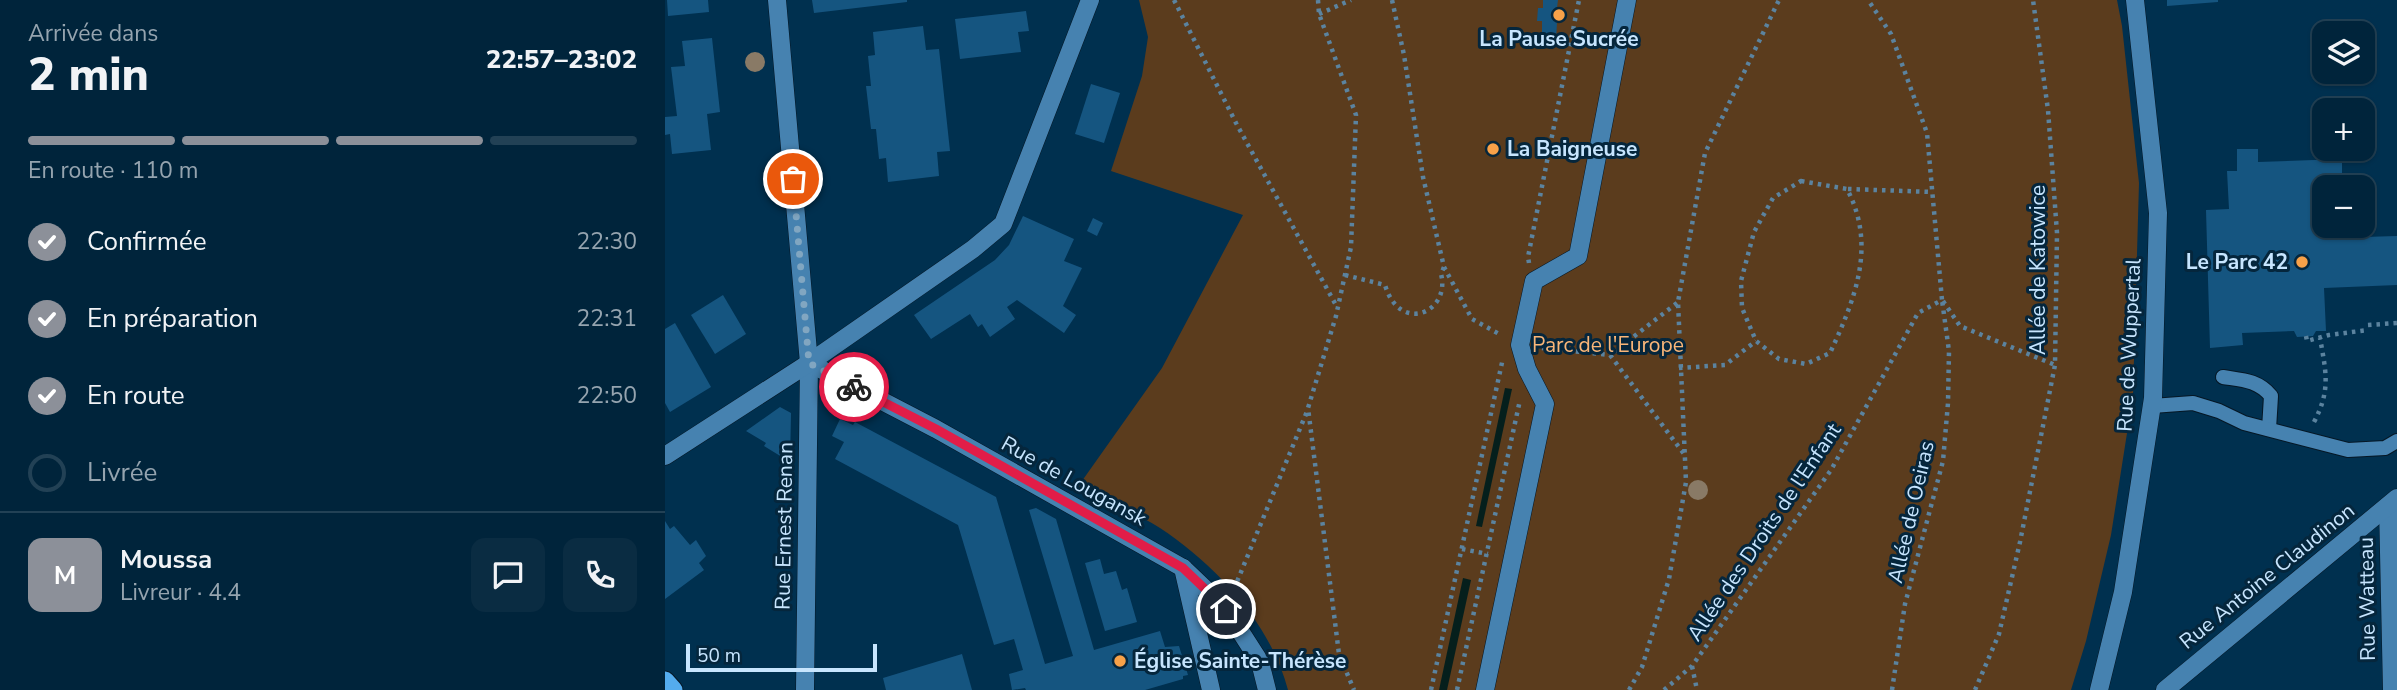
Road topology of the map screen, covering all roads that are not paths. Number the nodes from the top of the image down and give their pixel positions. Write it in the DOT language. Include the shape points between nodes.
graph roads {
  1 [pos="777,0"];
  2 [pos="1090,0"];
  3 [pos="1627,0"];
  4 [pos="2135,0"];
  5 [pos="809,363"];
  6 [pos="2223,377"];
  7 [pos="2152,406"];
  8 [pos="2270,429"];
  9 [pos="2397,441"];
  10 [pos="665,456"];
  11 [pos="2392,502"];
  12 [pos="1183,568"];
  13 [pos="665,681"];
  14 [pos="673,690"];
  15 [pos="805,690"];
  16 [pos="1211,690"];
  17 [pos="1267,690"];
  18 [pos="1485,690"];
  19 [pos="2099,690"];
  20 [pos="2165,690"];
  21 [pos="2392,690"];
  1 -- 5 [label="street, Rue Ernest Renan"];
  2 -- 5 [label="street" via="1003,224"];
  3 -- 18 [label="street" via="1578,257 1534,281 1520,345 1545,404"];
  4 -- 7 [label="street, Rue de Wuppertal" via="2158,213"];
  5 -- 10 [label="street"];
  5 -- 12 [label="street, Rue de Lougansk"];
  5 -- 15 [label="street, Rue Ernest Renan"];
  6 -- 8 [label="lane" via="2262,385 2271,396"];
  7 -- 8 [label="lane" via="2193,403"];
  7 -- 19 [label="street, Rue de Wuppertal" via="2123,592"];
  8 -- 9 [label="lane" via="2348,450 2385,448"];
  11 -- 20 [label="street, Rue Antoine Claudinon"];
  11 -- 21 [label="street, Rue Watteau"];
  12 -- 16 [label="street"];
  12 -- 17 [label="street, Rue de Lougansk" via="1226,609 1260,662"];
  13 -- 14 [label="highway"];
}
